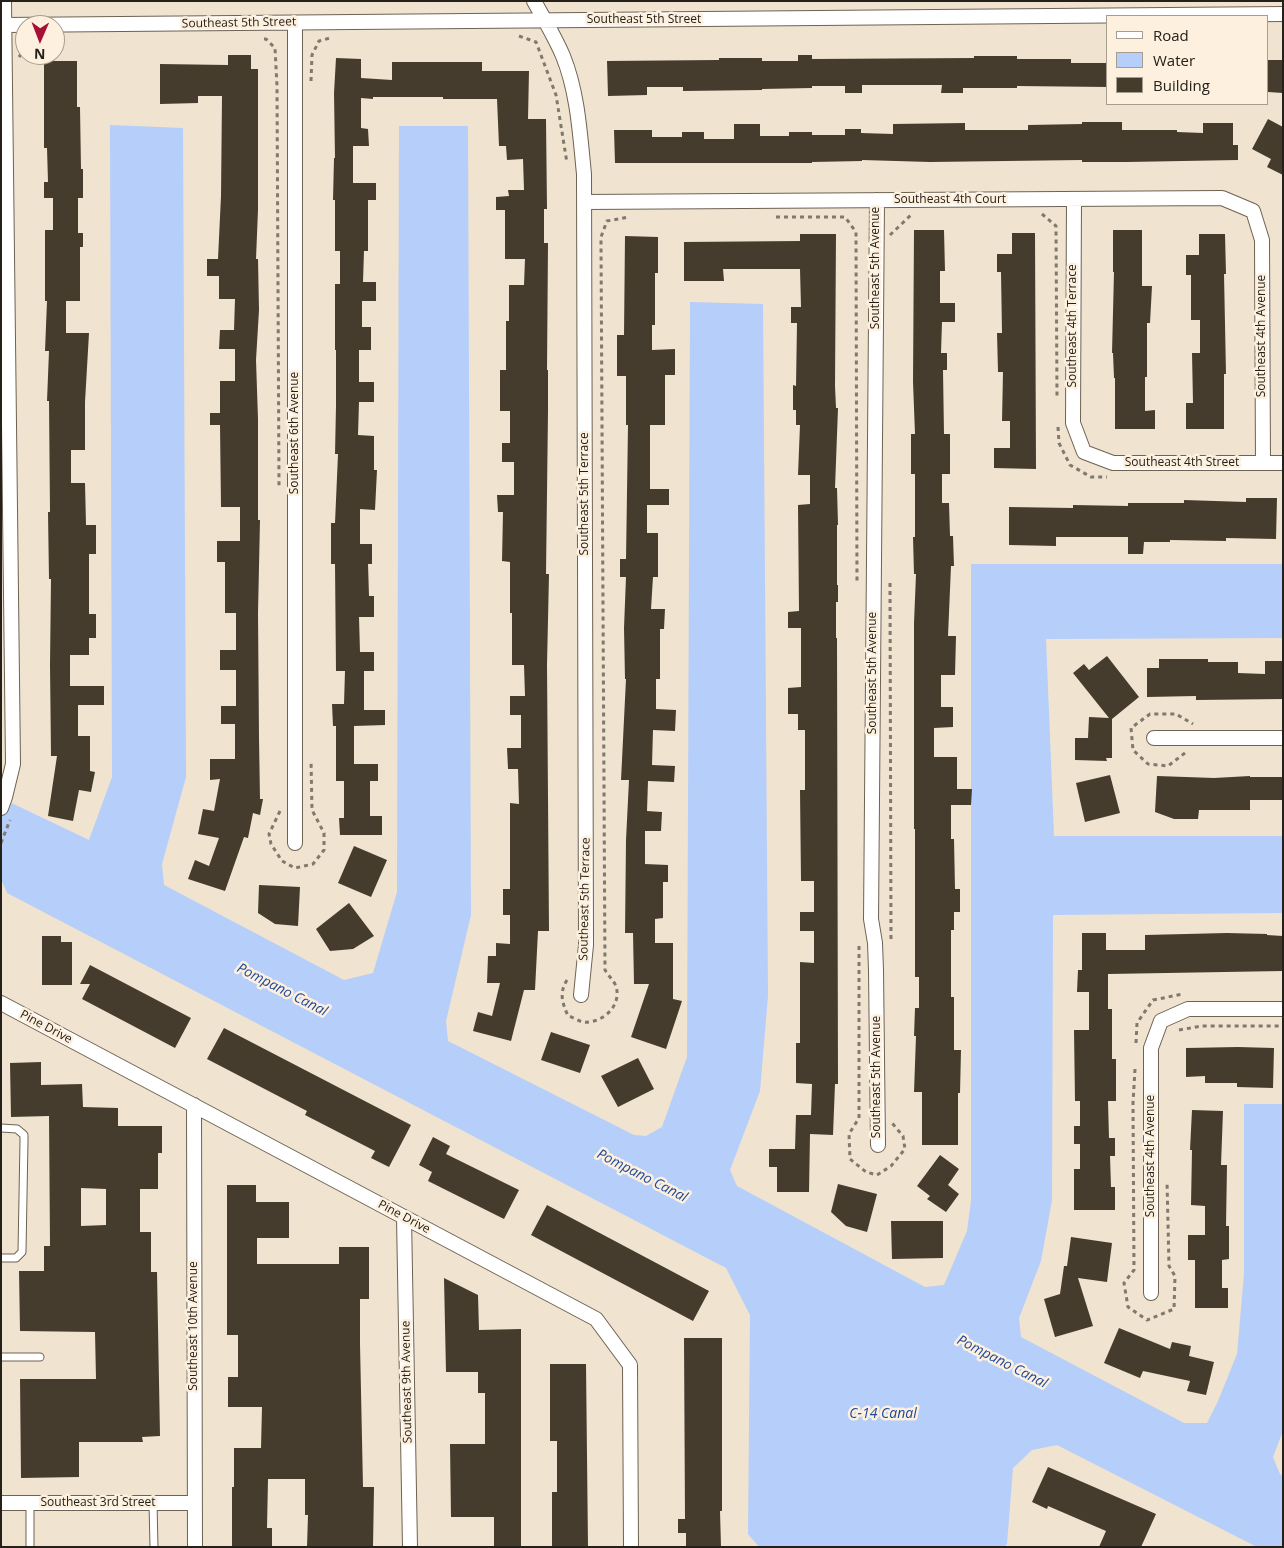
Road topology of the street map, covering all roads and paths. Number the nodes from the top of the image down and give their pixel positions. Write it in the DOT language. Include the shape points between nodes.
graph roads {
  1 [pos="4,1"];
  2 [pos="534,1"];
  3 [pos="1283,14"];
  4 [pos="1106,15"];
  5 [pos="1160,15"];
  6 [pos="545,20"];
  7 [pos="295,22"];
  8 [pos="5,25"];
  9 [pos="518,36"];
  10 [pos="334,37"];
  11 [pos="257,38"];
  12 [pos="311,90"];
  13 [pos="567,165"];
  14 [pos="1074,199"];
  15 [pos="877,200"];
  16 [pos="584,202"];
  17 [pos="1253,211"];
  18 [pos="1034,214"];
  19 [pos="919,215"];
  20 [pos="633,217"];
  21 [pos="767,217"];
  22 [pos="889,236"];
  23 [pos="1057,397"];
  24 [pos="1058,421"];
  25 [pos="1084,452"];
  26 [pos="1263,463"];
  27 [pos="1283,463"];
  28 [pos="1110,478"];
  29 [pos="279,489"];
  30 [pos="890,576"];
  31 [pos="858,592"];
  32 [pos="1154,738"];
  33 [pos="1283,738"];
  34 [pos="311,754"];
  35 [pos="3,802"];
  36 [pos="280,808"];
  37 [pos="295,843"];
  38 [pos="859,939"];
  39 [pos="891,945"];
  40 [pos="569,977"];
  41 [pos="1187,994"];
  42 [pos="581,995"];
  43 [pos="1,1002"];
  44 [pos="1283,1009"];
  45 [pos="1283,1026"];
  46 [pos="1174,1031"];
  47 [pos="1136,1050"];
  48 [pos="1135,1060"];
  49 [pos="194,1105"];
  50 [pos="891,1122"];
  51 [pos="1,1128"];
  52 [pos="878,1145"];
  53 [pos="1167,1178"];
  54 [pos="404,1217"];
  55 [pos="1,1258"];
  56 [pos="1151,1293"];
  57 [pos="1,1357"];
  58 [pos="40,1357"];
  59 [pos="1,1503"];
  60 [pos="30,1503"];
  61 [pos="153,1503"];
  62 [pos="195,1503"];
  63 [pos="30,1547"];
  64 [pos="154,1547"];
  65 [pos="195,1547"];
  66 [pos="410,1547"];
  67 [pos="631,1547"];
  1 -- 8 [label="street"];
  2 -- 6 [label="street, Southeast 5th Terrace"];
  3 -- 5 [label="street, Southeast 5th Street"];
  4 -- 6 [label="street, Southeast 5th Street"];
  6 -- 7 [label="street, Southeast 5th Street"];
  6 -- 16 [label="street, Southeast 5th Terrace" via="563,57 574,94 584,174"];
  7 -- 8 [label="street, Southeast 5th Street"];
  7 -- 37 [label="street, Southeast 6th Avenue"];
  8 -- 35 [label="street" via="13,764"];
  9 -- 13 [label="path" via="536,42 556,95"];
  10 -- 12 [label="path" via="319,41 312,55"];
  11 -- 29 [label="path" via="266,39 275,48 277,68"];
  14 -- 15 [label="street, Southeast 4th Court"];
  14 -- 17 [label="street, Southeast 4th Court" via="1222,198"];
  14 -- 25 [label="street, Southeast 4th Terrace" via="1073,423"];
  15 -- 16 [label="street, Southeast 4th Court"];
  15 -- 52 [label="street, Southeast 5th Avenue" via="872,919 876,970"];
  16 -- 42 [label="street, Southeast 5th Terrace" via="586,945"];
  17 -- 26 [label="street, Southeast 4th Avenue" via="1262,240"];
  18 -- 23 [label="path" via="1043,214 1056,226"];
  19 -- 22 [label="path" via="909,215"];
  20 -- 40 [label="path" via="607,221 601,237 605,970 616,985 617,1001 610,1012 597,1020 582,1022 568,1016 562,988"];
  21 -- 31 [label="path" via="846,217 856,232"];
  24 -- 28 [label="path" via="1059,443 1070,465 1091,477"];
  25 -- 26 [label="street, Southeast 4th Street" via="1113,463"];
  26 -- 27 [label="street, Southeast 4th Street"];
  30 -- 39 [label="path"];
  32 -- 33 [label="street"];
  34 -- 36 [label="path" via="312,810 324,833 324,850 313,864 295,868 282,861 276,853 269,834"];
  38 -- 50 [label="path" via="860,1118 849,1134 850,1159 866,1172 878,1175 891,1166 905,1149 903,1136"];
  41 -- 47 [label="path" via="1154,1000 1137,1023"];
  43 -- 49 [label="street, Pine Drive"];
  44 -- 56 [label="street, Southeast 4th Avenue" via="1188,1009 1161,1021 1151,1048"];
  45 -- 46 [label="path" via="1202,1026"];
  48 -- 53 [label="path" via="1134,1270 1124,1283 1128,1308 1147,1320 1174,1308 1175,1276 1168,1266"];
  49 -- 54 [label="street, Pine Drive"];
  49 -- 62 [label="street, Southeast 10th Avenue"];
  51 -- 55 [label="lane" via="17,1129 24,1135 24,1140 22,1252 16,1258"];
  54 -- 66 [label="street, Southeast 9th Avenue"];
  54 -- 67 [label="street, Pine Drive" via="596,1319 630,1365"];
  57 -- 58 [label="lane"];
  59 -- 60 [label="street, Southeast 3rd Street"];
  60 -- 61 [label="street, Southeast 3rd Street"];
  60 -- 63 [label="lane"];
  61 -- 62 [label="street, Southeast 3rd Street"];
  61 -- 64 [label="lane"];
  62 -- 65 [label="street, Southeast 10th Avenue"];
}
